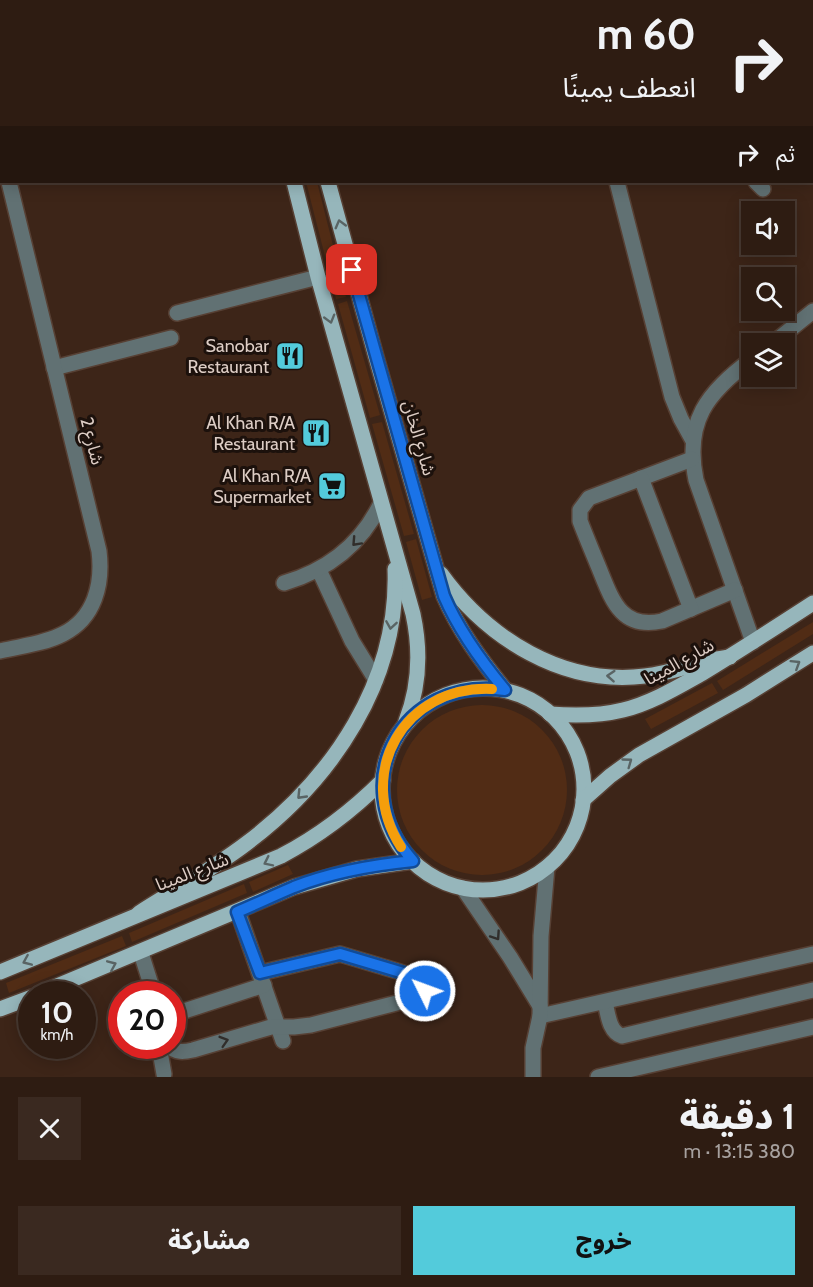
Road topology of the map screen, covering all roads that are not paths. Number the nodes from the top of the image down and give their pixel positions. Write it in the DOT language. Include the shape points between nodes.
graph roads {
  1 [pos="349,0"];
  2 [pos="358,0"];
  3 [pos="9,183"];
  4 [pos="294,183"];
  5 [pos="329,183"];
  6 [pos="617,183"];
  7 [pos="318,277"];
  8 [pos="813,311"];
  9 [pos="177,313"];
  10 [pos="786,333"];
  11 [pos="171,338"];
  12 [pos="54,368"];
  13 [pos="741,368"];
  14 [pos="692,439"];
  15 [pos="692,459"];
  16 [pos="641,478"];
  17 [pos="381,503"];
  18 [pos="393,546"];
  19 [pos="434,564"];
  20 [pos="319,570"];
  21 [pos="284,583"];
  22 [pos="735,590"];
  23 [pos="813,603"];
  24 [pos="691,609"];
  25 [pos="753,642"];
  26 [pos="0,651"];
  27 [pos="813,653"];
  28 [pos="730,657"];
  29 [pos="376,680"];
  30 [pos="505,690"];
  31 [pos="550,714"];
  32 [pos="404,726"];
  33 [pos="383,780"];
  34 [pos="583,800"];
  35 [pos="413,861"];
  36 [pos="548,867"];
  37 [pos="463,888"];
  38 [pos="237,912"];
  39 [pos="139,913"];
  40 [pos="141,952"];
  41 [pos="813,954"];
  42 [pos="0,972"];
  43 [pos="262,979"];
  44 [pos="70,981"];
  45 [pos="150,981"];
  46 [pos="813,990"];
  47 [pos="605,1002"];
  48 [pos="18,1003"];
  49 [pos="186,1009"];
  50 [pos="0,1010"];
  51 [pos="540,1011"];
  52 [pos="278,1026"];
  53 [pos="813,1027"];
  54 [pos="283,1041"];
  55 [pos="186,1051"];
  56 [pos="161,1059"];
  57 [pos="164,1074"];
  58 [pos="533,1077"];
  59 [pos="598,1077"];
  1 -- 2 [label="street"];
  3 -- 12 [label="street, شارع 2"];
  4 -- 7 [label="main road"];
  19 -- 5 [label="main road, شارع الخان, one-way"];
  6 -- 14 [label="street" via="672,397"];
  7 -- 9 [label="street"];
  7 -- 17 [label="main road, one-way"];
  8 -- 10 [label="street"];
  11 -- 12 [label="street"];
  12 -- 26 [label="street, شارع 2" via="99,551 99,590 91,608 64,634"];
  13 -- 14 [label="street" via="707,401"];
  14 -- 15 [label="street"];
  15 -- 16 [label="street"];
  15 -- 22 [label="street"];
  16 -- 24 [label="street"];
  16 -- 24 [label="street" via="589,498 580,510 580,521 610,595 622,613 652,623"];
  17 -- 18 [label="main road"];
  17 -- 20 [label="street, one-way" via="361,537"];
  18 -- 29 [label="main road, one-way" via="396,571 392,622"];
  18 -- 32 [label="main road" via="413,614 419,651 416,690"];
  28 -- 19 [label="main road, one-way" via="634,677 562,668 518,647 487,624"];
  19 -- 30 [label="main road, شارع الخان" via="460,630"];
  20 -- 21 [label="street"];
  20 -- 29 [label="street" via="352,641"];
  22 -- 24 [label="street"];
  22 -- 25 [label="street"];
  23 -- 25 [label="main road, شارع المينا"];
  25 -- 28 [label="main road, شارع المينا"];
  34 -- 27 [label="main road, one-way" via="639,754"];
  28 -- 31 [label="main road, شارع المينا" via="640,705 596,715"];
  29 -- 39 [label="main road, one-way" via="340,749 284,813 245,845"];
  30 -- 31 [label="main road" via="529,699"];
  30 -- 32 [label="main road" via="477,688 449,694 424,706"];
  31 -- 34 [label="main road" via="574,746 583,773"];
  32 -- 33 [label="main road" via="389,752"];
  33 -- 35 [label="main road" via="389,824"];
  33 -- 39 [label="main road, شارع المينا, one-way" via="345,815 304,844 257,867"];
  34 -- 36 [label="main road" via="572,838"];
  35 -- 37 [label="main road" via="437,878"];
  35 -- 38 [label="main road" via="325,877"];
  36 -- 37 [label="main road" via="507,886"];
  36 -- 51 [label="street" via="541,936"];
  37 -- 51 [label="street, one-way" via="510,957"];
  38 -- 40 [label="main road"];
  38 -- 43 [label="street"];
  39 -- 42 [label="main road, شارع المينا, one-way"];
  44 -- 40 [label="main road, one-way"];
  40 -- 45 [label="street"];
  41 -- 47 [label="street"];
  43 -- 49 [label="street"];
  43 -- 52 [label="street"];
  43 -- 52 [label="street" via="340,954 417,977 426,985 422,996 416,998 302,1027"];
  46 -- 47 [label="street" via="622,1036 612,1029"];
  47 -- 51 [label="street"];
  48 -- 50 [label="main road"];
  51 -- 58 [label="street" via="533,1048"];
  52 -- 54 [label="street"];
  55 -- 52 [label="street, one-way"];
  53 -- 59 [label="street"];
  56 -- 57 [label="street"];
}
